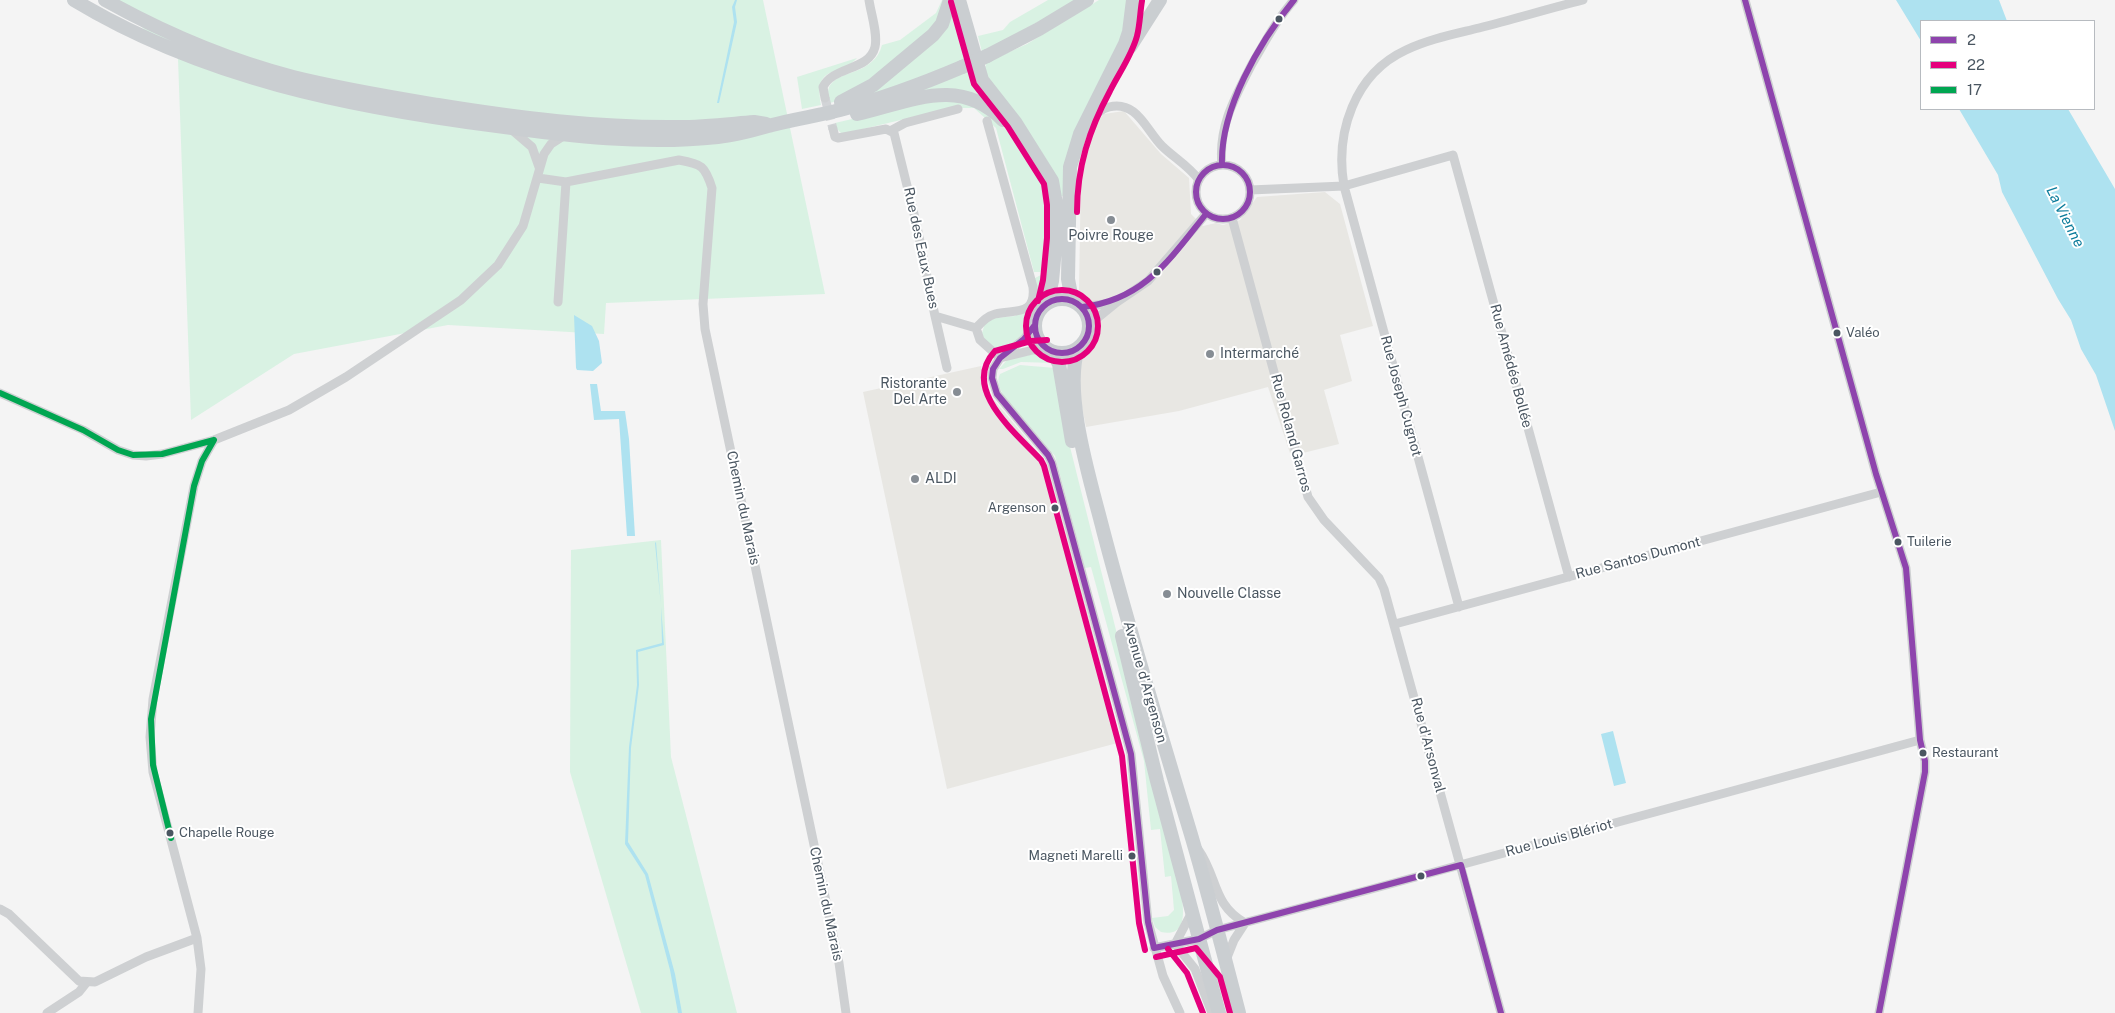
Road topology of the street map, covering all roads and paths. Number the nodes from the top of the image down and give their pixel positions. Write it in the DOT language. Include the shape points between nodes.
graph roads {
  1 [pos="74,0"];
  2 [pos="104,0"];
  3 [pos="869,0"];
  4 [pos="950,0"];
  5 [pos="959,0"];
  6 [pos="1087,0"];
  7 [pos="1134,0"];
  8 [pos="1160,0"];
  9 [pos="1294,0"];
  10 [pos="1583,0"];
  11 [pos="1745,0"];
  12 [pos="825,98"];
  13 [pos="958,109"];
  14 [pos="1090,111"];
  15 [pos="805,118"];
  16 [pos="987,121"];
  17 [pos="772,125"];
  18 [pos="509,128"];
  19 [pos="833,129"];
  20 [pos="892,130"];
  21 [pos="566,134"];
  22 [pos="1026,141"];
  23 [pos="1222,165"];
  24 [pos="539,167"];
  25 [pos="538,178"];
  26 [pos="1199,180"];
  27 [pos="566,182"];
  28 [pos="1344,186"];
  29 [pos="1250,190"];
  30 [pos="1068,192"];
  31 [pos="1206,214"];
  32 [pos="1232,218"];
  33 [pos="558,302"];
  34 [pos="1117,302"];
  35 [pos="1047,303"];
  36 [pos="1077,303"];
  37 [pos="935,316"];
  38 [pos="1090,324"];
  39 [pos="1034,326"];
  40 [pos="976,328"];
  41 [pos="1078,348"];
  42 [pos="1050,350"];
  43 [pos="1000,358"];
  44 [pos="947,368"];
  45 [pos="0,393"];
  46 [pos="214,440"];
  47 [pos="1882,492"];
  48 [pos="1569,577"];
  49 [pos="1459,607"];
  50 [pos="1395,624"];
  51 [pos="1920,740"];
  52 [pos="1193,842"];
  53 [pos="1461,865"];
  54 [pos="1187,893"];
  55 [pos="0,909"];
  56 [pos="1192,912"];
  57 [pos="1245,923"];
  58 [pos="1217,930"];
  59 [pos="197,938"];
  60 [pos="1199,939"];
  61 [pos="1175,944"];
  62 [pos="1154,948"];
  63 [pos="1227,966"];
  64 [pos="87,982"];
  65 [pos="47,1013"];
  66 [pos="198,1013"];
  67 [pos="846,1013"];
  68 [pos="1180,1013"];
  69 [pos="1212,1013"];
  70 [pos="1219,1013"];
  71 [pos="1239,1013"];
  72 [pos="1501,1013"];
  73 [pos="1879,1013"];
  1 -- 18 [label="main road" via="165,46 260,81 351,103"];
  2 -- 17 [label="main road" via="172,34 215,51 282,74 347,89 466,109 609,126 680,127 754,122"];
  3 -- 12 [label="street" via="875,48 867,59 828,79 823,87"];
  4 -- 15 [label="main road" via="942,24 923,44 864,91"];
  5 -- 22 [label="main road" via="982,80"];
  6 -- 15 [label="main road, bridge" via="1039,29 962,67 889,95"];
  7 -- 14 [label="main road" via="1125,44"];
  8 -- 14 [label="main road"];
  9 -- 23 [label="street" via="1274,26 1232,102 1221,143"];
  10 -- 28 [label="street, Rue Joseph Cugnot" via="1425,43 1388,61 1359,93 1349,114 1341,154"];
  11 -- 47 [label="street"];
  13 -- 20 [label="street" via="904,123"];
  14 -- 30 [label="main road" via="1073,155"];
  15 -- 17 [label="main road"];
  15 -- 22 [label="main road" via="826,121 918,99 956,94 984,104"];
  16 -- 40 [label="street" via="1033,301 1026,308 984,319"];
  17 -- 21 [label="main road" via="747,133 687,139 622,139"];
  18 -- 21 [label="main road"];
  18 -- 24 [label="street" via="532,147"];
  19 -- 20 [label="street" via="838,138"];
  20 -- 37 [label="street, Rue des Eaux Bues" via="916,222"];
  21 -- 24 [label="street" via="549,147"];
  22 -- 35 [label="main road" via="1047,172 1055,196 1054,267"];
  23 -- 26 [label="street" via="1212,167"];
  23 -- 29 [label="street" via="1238,169"];
  24 -- 25 [label="street"];
  25 -- 27 [label="street, Chemin du Marais"];
  25 -- 46 [label="street" via="518,234 498,265 461,300 346,377 289,410"];
  26 -- 30 [label="street" via="1160,144 1135,112 1114,106 1098,112 1091,122"];
  26 -- 31 [label="street" via="1196,187 1198,202"];
  27 -- 33 [label="street"];
  27 -- 67 [label="street, Chemin du Marais" via="679,160 698,163 707,172 712,188 703,304 705,329 839,964"];
  28 -- 29 [label="street"];
  28 -- 48 [label="street, Rue Amédée Bollée" via="1453,155"];
  28 -- 49 [label="street, Rue Joseph Cugnot"];
  29 -- 32 [label="street" via="1246,207"];
  30 -- 36 [label="main road" via="1068,279"];
  31 -- 32 [label="street" via="1214,218"];
  31 -- 34 [label="street" via="1152,276"];
  32 -- 50 [label="street, Rue Roland Garros" via="1308,497 1324,520 1379,578"];
  34 -- 36 [label="street" via="1100,306"];
  34 -- 38 [label="street"];
  35 -- 36 [label="main road" via="1064,298"];
  35 -- 39 [label="main road" via="1038,313"];
  36 -- 38 [label="main road"];
  37 -- 40 [label="street, Rue des Eaux Bues"];
  37 -- 44 [label="street"];
  38 -- 41 [label="main road" via="1087,338"];
  39 -- 42 [label="main road" via="1041,343"];
  39 -- 43 [label="street" via="1024,339"];
  40 -- 43 [label="street" via="980,340"];
  41 -- 42 [label="main road" via="1070,352"];
  41 -- 52 [label="main road, Avenue d'Argenson" via="1073,369 1074,395 1088,470 1131,636"];
  42 -- 43 [label="street" via="1033,350"];
  42 -- 54 [label="main road, Avenue d'Argenson" via="1059,364 1076,459"];
  43 -- 62 [label="street" via="993,369 996,394 1052,463 1132,754 1148,922"];
  45 -- 46 [label="street" via="133,456 162,454"];
  46 -- 59 [label="street" via="194,486 154,699 150,737 153,772"];
  47 -- 48 [label="street, Rue Santos Dumont"];
  47 -- 51 [label="street" via="1906,568"];
  48 -- 49 [label="street, Rue Santos Dumont"];
  49 -- 50 [label="street, Rue Santos Dumont"];
  50 -- 53 [label="street, Rue d'Arsonval"];
  51 -- 53 [label="street, Rue Louis Blériot"];
  51 -- 73 [label="street" via="1925,772"];
  52 -- 57 [label="street" via="1206,859 1224,906"];
  52 -- 58 [label="main road, Avenue d'Argenson"];
  53 -- 57 [label="street, Rue Louis Blériot"];
  53 -- 72 [label="street, Rue d'Arsonval"];
  54 -- 56 [label="main road, Avenue d'Argenson"];
  54 -- 58 [label="main road"];
  55 -- 64 [label="street" via="79,981"];
  56 -- 60 [label="main road, Avenue d'Argenson"];
  56 -- 61 [label="street"];
  57 -- 58 [label="street, Rue Louis Blériot"];
  57 -- 63 [label="street" via="1234,940"];
  58 -- 60 [label="street, Rue Louis Blériot"];
  58 -- 63 [label="main road, Avenue d'Argenson"];
  59 -- 64 [label="street" via="146,957 95,982"];
  59 -- 66 [label="street" via="201,969"];
  60 -- 61 [label="street, Rue Louis Blériot"];
  60 -- 63 [label="main road" via="1221,966"];
  60 -- 70 [label="main road, Avenue d'Argenson"];
  61 -- 62 [label="street, Rue Louis Blériot"];
  61 -- 69 [label="street" via="1195,969"];
  62 -- 68 [label="street"];
  63 -- 71 [label="main road, Avenue d'Argenson"];
  64 -- 65 [label="street" via="79,992"];
}
